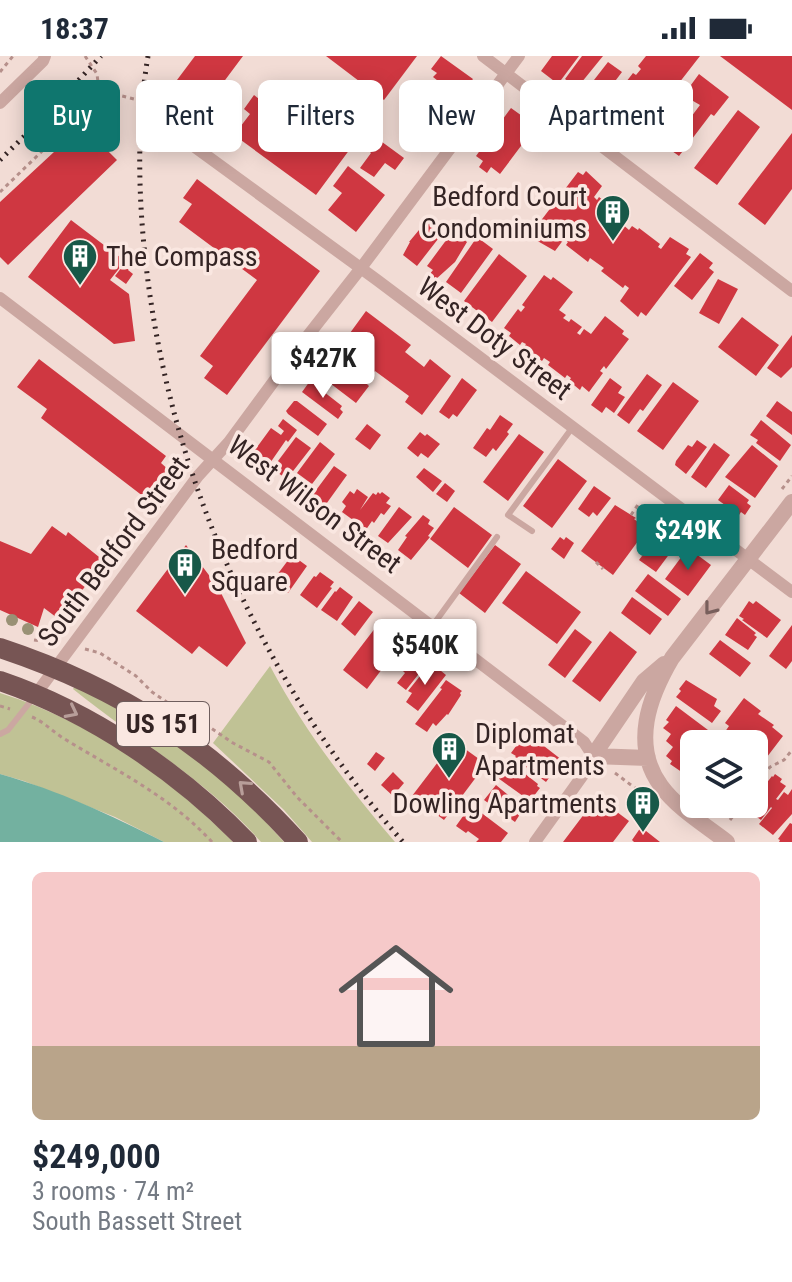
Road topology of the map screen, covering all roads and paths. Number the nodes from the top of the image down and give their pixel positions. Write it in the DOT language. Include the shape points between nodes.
graph roads {
  1 [pos="13,56"];
  2 [pos="85,56"];
  3 [pos="483,56"];
  4 [pos="519,56"];
  5 [pos="44,59"];
  6 [pos="0,72"];
  7 [pos="507,73"];
  8 [pos="98,80"];
  9 [pos="0,103"];
  10 [pos="41,152"];
  11 [pos="202,152"];
  12 [pos="0,192"];
  13 [pos="361,268"];
  14 [pos="792,291"];
  15 [pos="0,298"];
  16 [pos="573,427"];
  17 [pos="213,459"];
  18 [pos="792,502"];
  19 [pos="639,503"];
  20 [pos="631,515"];
  21 [pos="532,531"];
  22 [pos="497,537"];
  23 [pos="749,560"];
  24 [pos="596,562"];
  25 [pos="603,569"];
  26 [pos="792,592"];
  27 [pos="433,625"];
  28 [pos="0,648"];
  29 [pos="94,651"];
  30 [pos="672,658"];
  31 [pos="56,667"];
  32 [pos="0,681"];
  33 [pos="36,694"];
  34 [pos="0,706"];
  35 [pos="21,713"];
  36 [pos="0,734"];
  37 [pos="792,750"];
  38 [pos="593,756"];
  39 [pos="648,758"];
  40 [pos="768,770"];
  41 [pos="212,842"];
  42 [pos="247,842"];
  43 [pos="298,842"];
  44 [pos="342,842"];
  45 [pos="535,842"];
  46 [pos="727,842"];
  1 -- 6 [label="path"];
  2 -- 8 [label="path"];
  3 -- 7 [label="street"];
  4 -- 7 [label="street, South Bedford Street"];
  5 -- 9 [label="street"];
  7 -- 13 [label="street, South Bedford Street"];
  7 -- 14 [label="street"];
  10 -- 12 [label="path"];
  11 -- 13 [label="street, West Doty Street"];
  13 -- 16 [label="street, West Doty Street"];
  13 -- 17 [label="street, South Bedford Street"];
  15 -- 17 [label="street, West Wilson Street"];
  16 -- 21 [label="lane" via="508,515"];
  16 -- 23 [label="street, West Doty Street"];
  17 -- 27 [label="street, West Wilson Street"];
  17 -- 31 [label="street, South Bedford Street"];
  18 -- 23 [label="street"];
  19 -- 20 [label="path"];
  22 -- 27 [label="lane"];
  23 -- 26 [label="street, West Doty Street"];
  23 -- 30 [label="street, one-way"];
  24 -- 25 [label="path"];
  27 -- 38 [label="street, West Wilson Street" via="584,742"];
  28 -- 31 [label="main road, US 151"];
  29 -- 44 [label="path" via="184,714 269,762"];
  30 -- 38 [label="street" via="644,681"];
  30 -- 39 [label="street" via="646,719"];
  31 -- 33 [label="street, South Bedford Street"];
  43 -- 31 [label="main road, US 151, one-way" via="248,790 186,740"];
  32 -- 33 [label="main road, US 151"];
  33 -- 35 [label="lane"];
  33 -- 42 [label="main road, US 151, one-way" via="102,728 160,767"];
  34 -- 35 [label="path"];
  35 -- 36 [label="lane"];
  35 -- 41 [label="path" via="164,799"];
  37 -- 40 [label="path"];
  38 -- 39 [label="street"];
  38 -- 45 [label="street"];
  39 -- 46 [label="street" via="677,803"];
}
